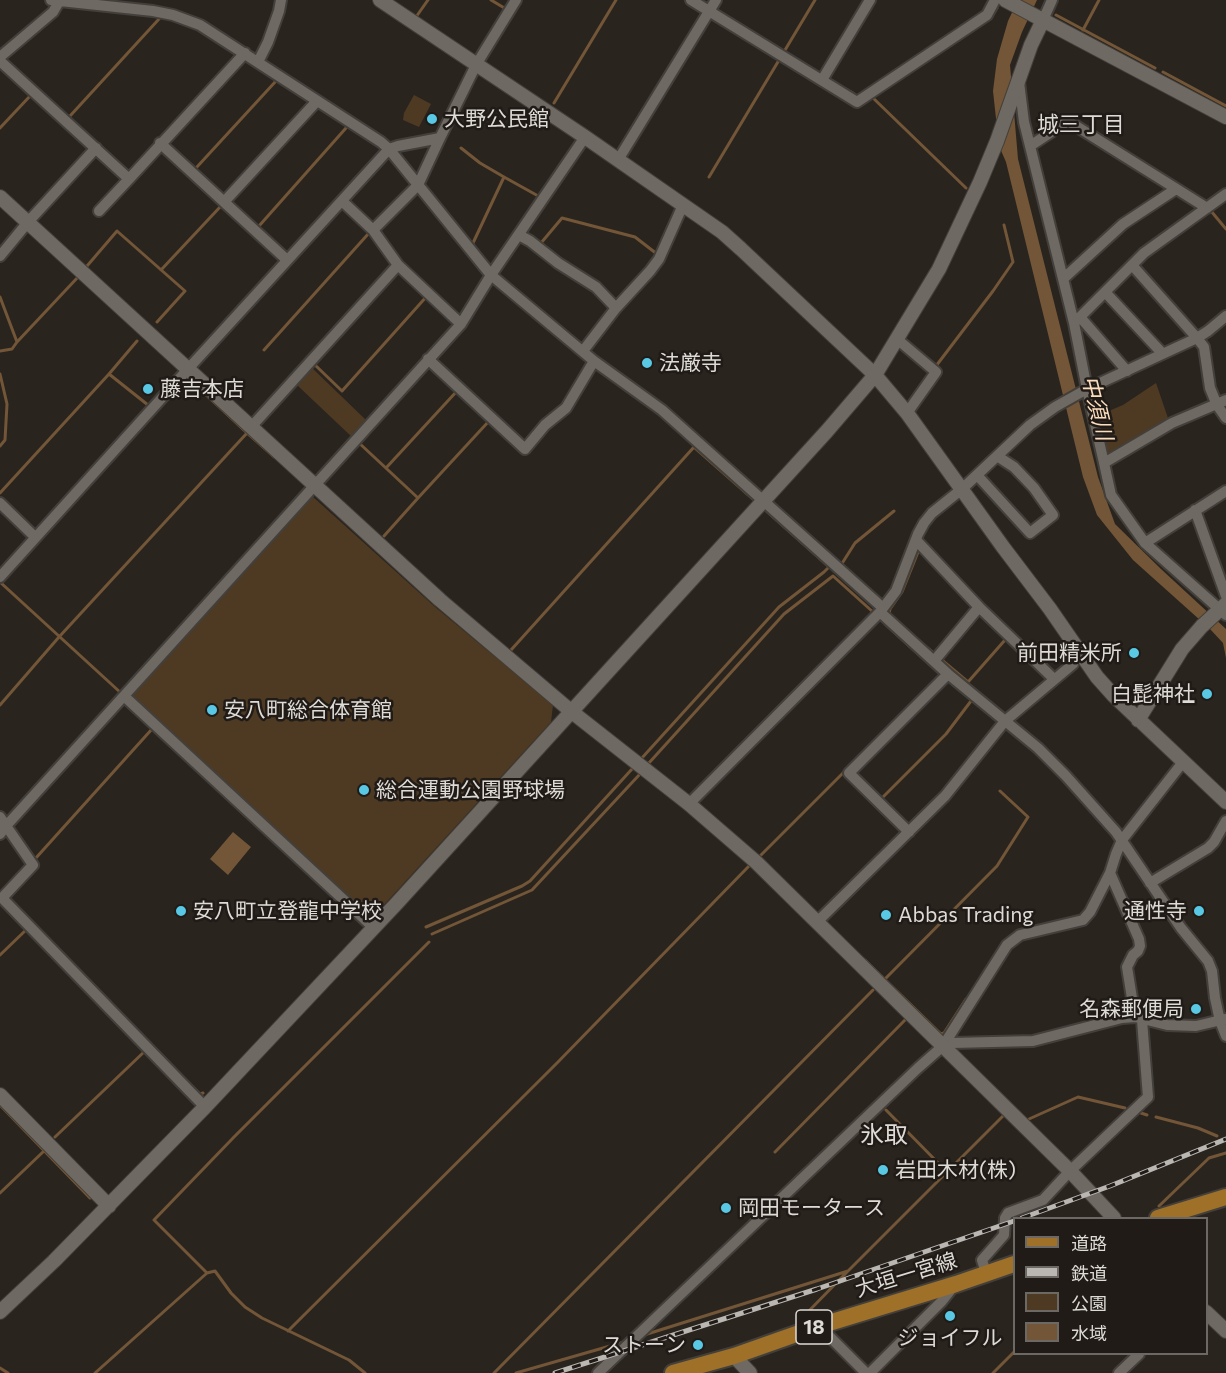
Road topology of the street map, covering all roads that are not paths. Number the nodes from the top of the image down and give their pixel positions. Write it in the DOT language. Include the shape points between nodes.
graph roads {
  1 [pos="57,0"];
  2 [pos="281,0"];
  3 [pos="380,0"];
  4 [pos="516,0"];
  5 [pos="691,0"];
  6 [pos="716,0"];
  7 [pos="870,0"];
  8 [pos="994,0"];
  9 [pos="1052,0"];
  10 [pos="1009,2"];
  11 [pos="709,11"];
  12 [pos="1039,18"];
  13 [pos="244,53"];
  14 [pos="0,59"];
  15 [pos="258,62"];
  16 [pos="476,65"];
  17 [pos="1019,77"];
  18 [pos="822,80"];
  19 [pos="316,101"];
  20 [pos="1005,116"];
  21 [pos="1226,117"];
  22 [pos="1024,122"];
  23 [pos="585,137"];
  24 [pos="440,138"];
  25 [pos="160,143"];
  26 [pos="1030,146"];
  27 [pos="96,148"];
  28 [pos="389,149"];
  29 [pos="618,160"];
  30 [pos="129,179"];
  31 [pos="418,185"];
  32 [pos="1176,189"];
  33 [pos="1226,194"];
  34 [pos="0,197"];
  35 [pos="342,201"];
  36 [pos="224,202"];
  37 [pos="683,205"];
  38 [pos="1207,208"];
  39 [pos="99,211"];
  40 [pos="28,222"];
  41 [pos="374,230"];
  42 [pos="519,235"];
  43 [pos="0,256"];
  44 [pos="287,260"];
  45 [pos="398,265"];
  46 [pos="1132,265"];
  47 [pos="491,275"];
  48 [pos="1063,279"];
  49 [pos="1105,292"];
  50 [pos="616,308"];
  51 [pos="1226,316"];
  52 [pos="1077,320"];
  53 [pos="461,324"];
  54 [pos="1197,338"];
  55 [pos="897,339"];
  56 [pos="583,351"];
  57 [pos="1162,353"];
  58 [pos="428,359"];
  59 [pos="594,361"];
  60 [pos="188,369"];
  61 [pos="1127,370"];
  62 [pos="875,375"];
  63 [pos="1084,390"];
  64 [pos="1221,402"];
  65 [pos="907,413"];
  66 [pos="1226,418"];
  67 [pos="252,426"];
  68 [pos="997,456"];
  69 [pos="1104,463"];
  70 [pos="977,475"];
  71 [pos="314,485"];
  72 [pos="962,489"];
  73 [pos="1226,491"];
  74 [pos="762,501"];
  75 [pos="0,503"];
  76 [pos="1195,510"];
  77 [pos="35,537"];
  78 [pos="916,540"];
  79 [pos="1145,543"];
  80 [pos="0,577"];
  81 [pos="1226,596"];
  82 [pos="979,607"];
  83 [pos="882,610"];
  84 [pos="1222,610"];
  85 [pos="1073,644"];
  86 [pos="934,661"];
  87 [pos="1073,664"];
  88 [pos="948,674"];
  89 [pos="1097,677"];
  90 [pos="1054,679"];
  91 [pos="124,696"];
  92 [pos="572,712"];
  93 [pos="1138,720"];
  94 [pos="1005,721"];
  95 [pos="1183,762"];
  96 [pos="1226,802"];
  97 [pos="689,804"];
  98 [pos="1226,821"];
  99 [pos="2,826"];
  100 [pos="909,832"];
  101 [pos="1122,840"];
  102 [pos="1110,873"];
  103 [pos="1150,883"];
  104 [pos="817,922"];
  105 [pos="374,928"];
  106 [pos="1139,1019"];
  107 [pos="1223,1019"];
  108 [pos="1226,1036"];
  109 [pos="943,1046"];
  110 [pos="0,1095"];
  111 [pos="206,1107"];
  112 [pos="1070,1171"];
  113 [pos="1226,1197"];
  114 [pos="109,1206"];
  115 [pos="1113,1217"];
  116 [pos="1161,1217"];
  117 [pos="1013,1264"];
  118 [pos="986,1273"];
  119 [pos="956,1284"];
  120 [pos="0,1312"];
  121 [pos="1208,1314"];
  122 [pos="819,1326"];
  123 [pos="1226,1331"];
  124 [pos="1137,1355"];
  125 [pos="734,1356"];
  126 [pos="598,1373"];
  127 [pos="674,1373"];
  128 [pos="750,1373"];
  129 [pos="868,1373"];
  130 [pos="1119,1373"];
  1 -- 13 [label="street" via="172,15 200,25"];
  1 -- 14 [label="street" via="53,12"];
  2 -- 15 [label="street"];
  3 -- 16 [label="street"];
  4 -- 16 [label="street"];
  5 -- 11 [label="street"];
  6 -- 11 [label="street"];
  7 -- 18 [label="street"];
  8 -- 18 [label="street" via="987,15 857,102"];
  9 -- 12 [label="street"];
  10 -- 12 [label="street"];
  11 -- 18 [label="street"];
  11 -- 29 [label="street"];
  12 -- 17 [label="street"];
  12 -- 21 [label="street"];
  13 -- 15 [label="street"];
  13 -- 25 [label="street"];
  14 -- 27 [label="street"];
  15 -- 19 [label="street"];
  16 -- 23 [label="street"];
  16 -- 24 [label="street"];
  17 -- 20 [label="street"];
  17 -- 22 [label="street"];
  19 -- 28 [label="street"];
  19 -- 36 [label="street"];
  20 -- 22 [label="street"];
  20 -- 55 [label="street" via="980,182 939,269"];
  22 -- 26 [label="street"];
  23 -- 29 [label="street"];
  23 -- 42 [label="street"];
  24 -- 28 [label="street"];
  24 -- 31 [label="street"];
  25 -- 30 [label="street"];
  25 -- 36 [label="street"];
  26 -- 32 [label="street" via="1068,121"];
  26 -- 48 [label="street"];
  27 -- 30 [label="street"];
  27 -- 40 [label="street"];
  28 -- 31 [label="street"];
  28 -- 35 [label="street"];
  29 -- 37 [label="street"];
  30 -- 39 [label="street"];
  31 -- 41 [label="street"];
  31 -- 47 [label="street"];
  32 -- 38 [label="street"];
  32 -- 48 [label="street" via="1123,224"];
  33 -- 38 [label="street"];
  34 -- 40 [label="street"];
  35 -- 41 [label="street"];
  35 -- 44 [label="street"];
  36 -- 44 [label="street"];
  37 -- 50 [label="street" via="659,260"];
  37 -- 62 [label="street" via="722,232"];
  38 -- 46 [label="street"];
  40 -- 43 [label="street"];
  40 -- 60 [label="street"];
  41 -- 45 [label="street"];
  42 -- 47 [label="street"];
  42 -- 50 [label="street" via="596,287"];
  44 -- 60 [label="street"];
  45 -- 53 [label="street"];
  45 -- 67 [label="street"];
  46 -- 49 [label="street"];
  46 -- 54 [label="street"];
  47 -- 53 [label="street"];
  47 -- 56 [label="street"];
  48 -- 52 [label="street"];
  49 -- 52 [label="street"];
  49 -- 57 [label="street"];
  50 -- 56 [label="street"];
  51 -- 54 [label="street"];
  52 -- 61 [label="street"];
  52 -- 63 [label="street"];
  53 -- 58 [label="street"];
  54 -- 57 [label="street"];
  54 -- 64 [label="street" via="1204,347 1210,388"];
  55 -- 62 [label="street"];
  55 -- 65 [label="street" via="936,372"];
  56 -- 59 [label="street"];
  57 -- 61 [label="street"];
  58 -- 59 [label="street" via="525,449 566,408"];
  58 -- 71 [label="street"];
  59 -- 74 [label="street" via="662,410"];
  60 -- 67 [label="street"];
  60 -- 77 [label="street"];
  61 -- 63 [label="street"];
  62 -- 65 [label="street"];
  62 -- 74 [label="street"];
  63 -- 68 [label="street" via="1030,425"];
  63 -- 69 [label="street"];
  64 -- 66 [label="street"];
  64 -- 69 [label="street" via="1172,423"];
  65 -- 72 [label="street"];
  67 -- 71 [label="street"];
  68 -- 70 [label="street"];
  68 -- 70 [label="street" via="1034,488 1053,515 1030,533"];
  69 -- 79 [label="street" via="1111,495"];
  70 -- 72 [label="street"];
  71 -- 91 [label="street"];
  71 -- 92 [label="street" via="440,600"];
  72 -- 78 [label="street" via="932,513"];
  72 -- 85 [label="street"];
  73 -- 76 [label="street"];
  74 -- 83 [label="street"];
  74 -- 92 [label="street"];
  75 -- 77 [label="street"];
  76 -- 79 [label="street"];
  76 -- 81 [label="street"];
  77 -- 80 [label="street"];
  78 -- 82 [label="street"];
  78 -- 83 [label="street" via="896,591"];
  79 -- 84 [label="street"];
  82 -- 86 [label="street"];
  82 -- 90 [label="street"];
  83 -- 86 [label="street"];
  83 -- 97 [label="street"];
  84 -- 93 [label="street" via="1182,649"];
  85 -- 87 [label="street"];
  85 -- 89 [label="street"];
  86 -- 88 [label="street"];
  87 -- 89 [label="street"];
  87 -- 90 [label="street"];
  88 -- 94 [label="street"];
  88 -- 100 [label="street" via="849,773"];
  89 -- 93 [label="street"];
  90 -- 94 [label="street"];
  91 -- 99 [label="street"];
  91 -- 105 [label="street"];
  92 -- 97 [label="street"];
  92 -- 105 [label="street"];
  93 -- 95 [label="street"];
  94 -- 100 [label="street" via="945,796"];
  94 -- 101 [label="street" via="1066,776"];
  95 -- 96 [label="street"];
  95 -- 101 [label="street"];
  97 -- 104 [label="street"];
  98 -- 103 [label="street" via="1208,848"];
  99 -- 111 [label="street" via="33,865 2,898"];
  100 -- 104 [label="street"];
  101 -- 102 [label="street"];
  101 -- 103 [label="street"];
  102 -- 106 [label="street" via="1139,939 1138,951 1127,967"];
  102 -- 109 [label="street" via="1083,920 1020,935 1007,945"];
  103 -- 107 [label="street" via="1208,961"];
  104 -- 109 [label="street"];
  105 -- 111 [label="street"];
  106 -- 107 [label="street" via="1196,1026"];
  106 -- 109 [label="street" via="1122,1018 1033,1041"];
  106 -- 112 [label="street" via="1148,1097"];
  107 -- 108 [label="street"];
  109 -- 112 [label="street"];
  109 -- 126 [label="street"];
  110 -- 114 [label="street"];
  111 -- 114 [label="street"];
  112 -- 115 [label="street"];
  112 -- 118 [label="street" via="1043,1200 1008,1213 1004,1235 981,1260"];
  113 -- 116 [label="main road"];
  114 -- 120 [label="street"];
  117 -- 118 [label="main road, 大垣一宮線 / 18"];
  118 -- 119 [label="main road, 大垣一宮線 / 18"];
  119 -- 122 [label="main road, 大垣一宮線 / 18"];
  119 -- 129 [label="street"];
  121 -- 123 [label="street"];
  122 -- 125 [label="main road, 大垣一宮線 / 18"];
  122 -- 129 [label="street"];
  124 -- 130 [label="street"];
  125 -- 127 [label="main road, 大垣一宮線 / 18"];
  125 -- 128 [label="street"];
}
